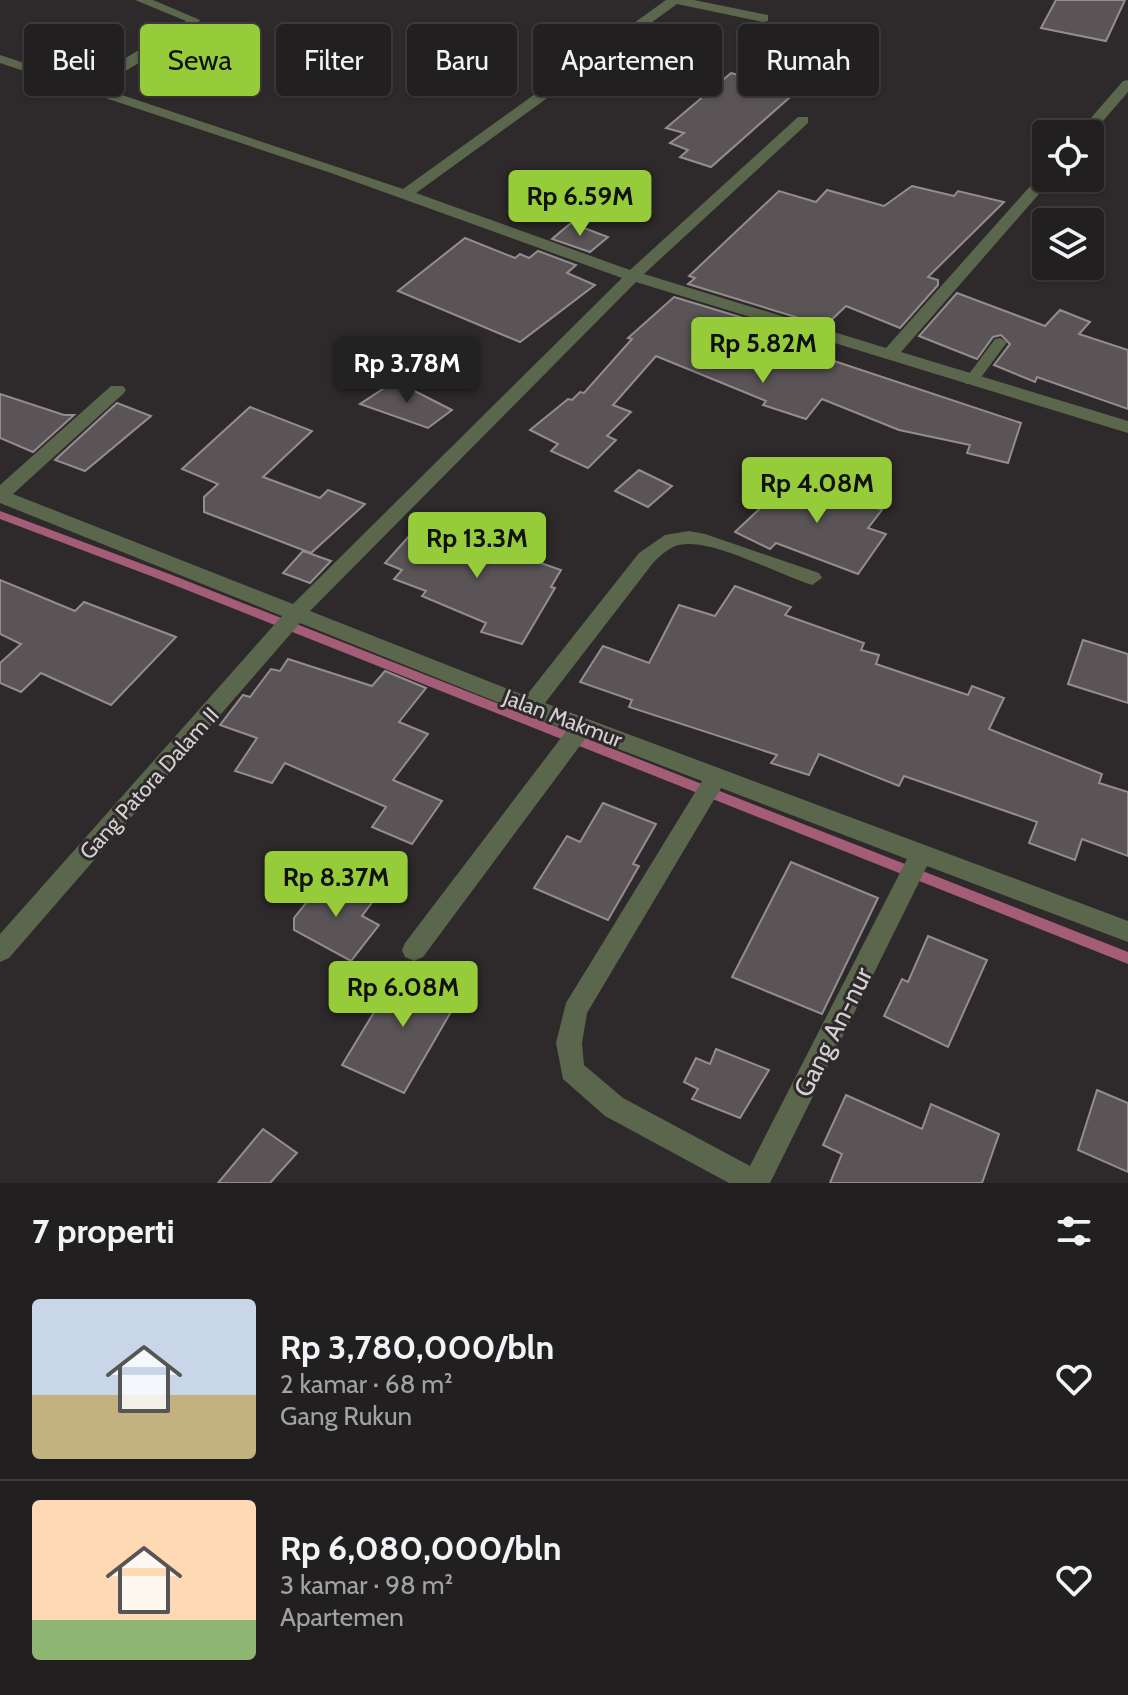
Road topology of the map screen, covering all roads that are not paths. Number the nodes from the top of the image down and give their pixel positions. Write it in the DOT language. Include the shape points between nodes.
graph roads {
  1 [pos="141,0"];
  2 [pos="674,0"];
  3 [pos="763,18"];
  4 [pos="641,24"];
  5 [pos="0,59"];
  6 [pos="124,66"];
  7 [pos="24,67"];
  8 [pos="1128,84"];
  9 [pos="110,96"];
  10 [pos="541,96"];
  11 [pos="803,120"];
  12 [pos="1096,120"];
  13 [pos="1033,192"];
  14 [pos="404,195"];
  15 [pos="633,276"];
  16 [pos="1000,342"];
  17 [pos="888,356"];
  18 [pos="971,381"];
  19 [pos="117,390"];
  20 [pos="1128,427"];
  21 [pos="0,496"];
  22 [pos="812,578"];
  23 [pos="295,618"];
  24 [pos="531,705"];
  25 [pos="576,737"];
  26 [pos="709,788"];
  27 [pos="916,866"];
  28 [pos="1128,932"];
  29 [pos="414,950"];
  30 [pos="0,951"];
  31 [pos="756,1183"];
  1 -- 6 [label="street" via="194,20"];
  2 -- 3 [label="street"];
  2 -- 4 [label="street"];
  5 -- 7 [label="street"];
  8 -- 12 [label="street"];
  9 -- 14 [label="street"];
  10 -- 14 [label="street"];
  11 -- 15 [label="street, Gang Patora Dalam II"];
  13 -- 17 [label="street"];
  14 -- 15 [label="street"];
  15 -- 17 [label="street"];
  15 -- 23 [label="street, Gang Patora Dalam II" via="321,585"];
  16 -- 18 [label="lane"];
  17 -- 18 [label="street"];
  18 -- 20 [label="street"];
  19 -- 21 [label="street"];
  21 -- 23 [label="street, Jalan Makmur"];
  22 -- 24 [label="street" via="696,537 668,542 646,558"];
  23 -- 24 [label="street, Jalan Makmur"];
  23 -- 30 [label="street, Gang Patora Dalam II"];
  24 -- 25 [label="street, Jalan Makmur"];
  25 -- 26 [label="street, Jalan Makmur"];
  25 -- 29 [label="street"];
  26 -- 27 [label="street, Jalan Makmur"];
  26 -- 31 [label="street" via="575,1011 569,1043 572,1071 614,1107"];
  27 -- 28 [label="street, Jalan Makmur"];
  27 -- 31 [label="street, Gang An-nur"];
}
